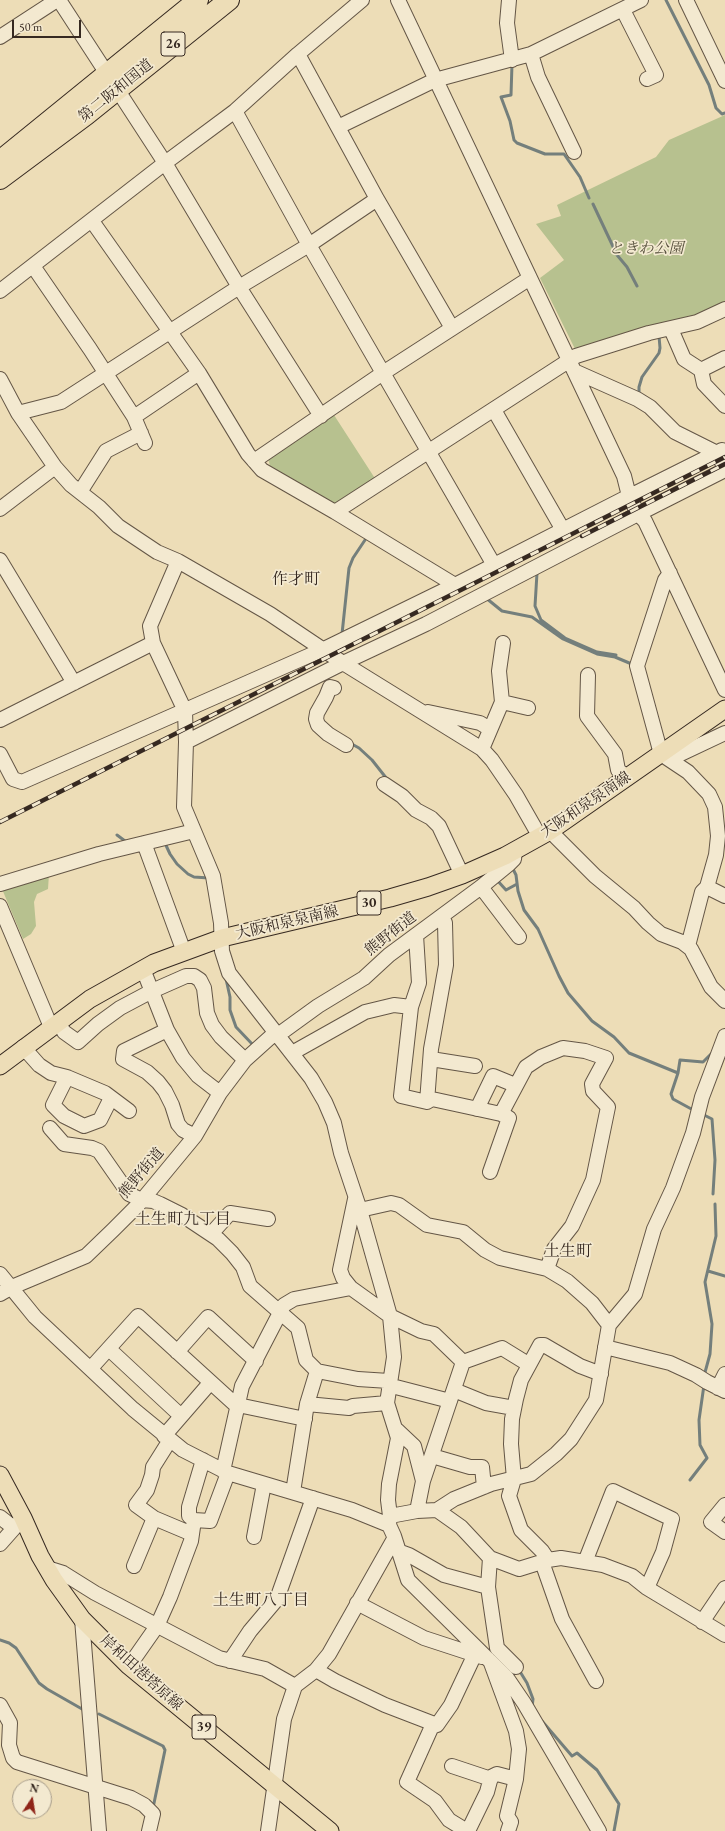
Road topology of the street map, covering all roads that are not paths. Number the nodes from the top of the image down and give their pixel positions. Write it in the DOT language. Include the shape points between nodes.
graph roads {
  1 [pos="58,0"];
  2 [pos="198,0"];
  3 [pos="229,0"];
  4 [pos="362,0"];
  5 [pos="398,0"];
  6 [pos="509,0"];
  7 [pos="641,0"];
  8 [pos="686,0"];
  9 [pos="623,10"];
  10 [pos="0,37"];
  11 [pos="298,54"];
  12 [pos="531,54"];
  13 [pos="512,60"];
  14 [pos="647,79"];
  15 [pos="435,80"];
  16 [pos="112,81"];
  17 [pos="725,81"];
  18 [pos="235,111"];
  19 [pos="338,127"];
  20 [pos="15,152"];
  21 [pos="574,152"];
  22 [pos="0,160"];
  23 [pos="165,163"];
  24 [pos="0,179"];
  25 [pos="0,188"];
  26 [pos="377,199"];
  27 [pos="92,222"];
  28 [pos="309,245"];
  29 [pos="33,266"];
  30 [pos="530,278"];
  31 [pos="239,287"];
  32 [pos="0,291"];
  33 [pos="725,310"];
  34 [pos="452,328"];
  35 [pos="671,329"];
  36 [pos="169,332"];
  37 [pos="725,358"];
  38 [pos="572,365"];
  39 [pos="701,370"];
  40 [pos="105,372"];
  41 [pos="199,373"];
  42 [pos="383,373"];
  43 [pos="0,379"];
  44 [pos="725,406"];
  45 [pos="494,410"];
  46 [pos="18,413"];
  47 [pos="321,416"];
  48 [pos="134,417"];
  49 [pos="428,450"];
  50 [pos="721,451"];
  51 [pos="254,462"];
  52 [pos="55,468"];
  53 [pos="725,469"];
  54 [pos="80,492"];
  55 [pos="633,495"];
  56 [pos="0,509"];
  57 [pos="335,512"];
  58 [pos="642,515"];
  59 [pos="563,530"];
  60 [pos="0,560"];
  61 [pos="178,561"];
  62 [pos="494,565"];
  63 [pos="670,573"];
  64 [pos="455,585"];
  65 [pos="153,643"];
  66 [pos="503,643"];
  67 [pos="324,649"];
  68 [pos="341,664"];
  69 [pos="588,675"];
  70 [pos="74,683"];
  71 [pos="332,688"];
  72 [pos="725,690"];
  73 [pos="502,702"];
  74 [pos="329,706"];
  75 [pos="528,708"];
  76 [pos="725,709"];
  77 [pos="185,711"];
  78 [pos="422,712"];
  79 [pos="0,720"];
  80 [pos="490,729"];
  81 [pos="725,733"];
  82 [pos="186,742"];
  83 [pos="346,745"];
  84 [pos="482,749"];
  85 [pos="0,754"];
  86 [pos="665,757"];
  87 [pos="627,778"];
  88 [pos="384,784"];
  89 [pos="194,831"];
  90 [pos="545,834"];
  91 [pos="144,843"];
  92 [pos="515,851"];
  93 [pos="462,875"];
  94 [pos="0,884"];
  95 [pos="481,887"];
  96 [pos="707,887"];
  97 [pos="725,896"];
  98 [pos="2,913"];
  99 [pos="442,916"];
  100 [pos="416,935"];
  101 [pos="519,937"];
  102 [pos="222,938"];
  103 [pos="688,946"];
  104 [pos="184,952"];
  105 [pos="143,969"];
  106 [pos="152,991"];
  107 [pos="725,1001"];
  108 [pos="411,1007"];
  109 [pos="54,1025"];
  110 [pos="168,1030"];
  111 [pos="276,1034"];
  112 [pos="725,1036"];
  113 [pos="24,1047"];
  114 [pos="292,1053"];
  115 [pos="245,1060"];
  116 [pos="431,1060"];
  117 [pos="0,1066"];
  118 [pos="475,1066"];
  119 [pos="67,1077"];
  120 [pos="515,1085"];
  121 [pos="220,1094"];
  122 [pos="111,1098"];
  123 [pos="427,1102"];
  124 [pos="477,1109"];
  125 [pos="130,1110"];
  126 [pos="501,1114"];
  127 [pos="50,1128"];
  128 [pos="195,1136"];
  129 [pos="490,1172"];
  130 [pos="142,1200"];
  131 [pos="357,1204"];
  132 [pos="268,1219"];
  133 [pos="211,1234"];
  134 [pos="547,1269"];
  135 [pos="0,1274"];
  136 [pos="351,1288"];
  137 [pos="6,1290"];
  138 [pos="280,1312"];
  139 [pos="390,1316"];
  140 [pos="609,1325"];
  141 [pos="605,1347"];
  142 [pos="109,1348"];
  143 [pos="177,1352"];
  144 [pos="256,1361"];
  145 [pos="463,1362"];
  146 [pos="528,1364"];
  147 [pos="91,1368"];
  148 [pos="317,1371"];
  149 [pos="601,1374"];
  150 [pos="725,1374"];
  151 [pos="210,1383"];
  152 [pos="389,1383"];
  153 [pos="722,1390"];
  154 [pos="452,1395"];
  155 [pos="387,1403"];
  156 [pos="307,1404"];
  157 [pos="238,1406"];
  158 [pos="514,1408"];
  159 [pos="180,1415"];
  160 [pos="305,1419"];
  161 [pos="397,1430"];
  162 [pos="167,1438"];
  163 [pos="432,1456"];
  164 [pos="203,1460"];
  165 [pos="226,1472"];
  166 [pos="0,1475"];
  167 [pos="514,1479"];
  168 [pos="423,1481"];
  169 [pos="264,1484"];
  170 [pos="484,1487"];
  171 [pos="294,1492"];
  172 [pos="313,1498"];
  173 [pos="725,1505"];
  174 [pos="437,1510"];
  175 [pos="417,1511"];
  176 [pos="0,1516"];
  177 [pos="154,1518"];
  178 [pos="389,1520"];
  179 [pos="19,1523"];
  180 [pos="193,1527"];
  181 [pos="725,1532"];
  182 [pos="254,1537"];
  183 [pos="0,1544"];
  184 [pos="396,1545"];
  185 [pos="490,1558"];
  186 [pos="545,1561"];
  187 [pos="585,1562"];
  188 [pos="134,1566"];
  189 [pos="47,1568"];
  190 [pos="488,1586"];
  191 [pos="647,1588"];
  192 [pos="725,1588"];
  193 [pos="357,1603"];
  194 [pos="82,1619"];
  195 [pos="702,1622"];
  196 [pos="157,1626"];
  197 [pos="725,1635"];
  198 [pos="474,1654"];
  199 [pos="495,1656"];
  200 [pos="230,1661"];
  201 [pos="129,1666"];
  202 [pos="516,1667"];
  203 [pos="316,1670"];
  204 [pos="596,1681"];
  205 [pos="295,1686"];
  206 [pos="0,1705"];
  207 [pos="433,1724"];
  208 [pos="452,1766"];
  209 [pos="491,1779"];
  210 [pos="516,1779"];
  211 [pos="94,1786"];
  212 [pos="275,1786"];
  213 [pos="464,1830"];
  214 [pos="99,1831"];
  215 [pos="149,1831"];
  216 [pos="268,1831"];
  217 [pos="330,1831"];
  218 [pos="508,1831"];
  219 [pos="599,1831"];
  1 -- 10 [label="street"];
  1 -- 16 [label="street"];
  2 -- 16 [label="highway, 第二阪和国道 / 26"];
  3 -- 16 [label="highway, 第二阪和国道 / 26"];
  4 -- 11 [label="street"];
  5 -- 15 [label="street"];
  6 -- 13 [label="street" via="507,23"];
  7 -- 9 [label="street"];
  8 -- 17 [label="street"];
  9 -- 12 [label="street"];
  9 -- 14 [label="street" via="656,74"];
  11 -- 18 [label="street"];
  11 -- 19 [label="street"];
  12 -- 13 [label="street"];
  12 -- 21 [label="street" via="538,78"];
  13 -- 15 [label="street"];
  15 -- 19 [label="street"];
  15 -- 30 [label="street"];
  16 -- 20 [label="highway, 第二阪和国道 / 26"];
  16 -- 23 [label="street"];
  18 -- 23 [label="street"];
  18 -- 28 [label="street"];
  19 -- 26 [label="street"];
  20 -- 22 [label="highway, 第二阪和国道 / 26"];
  20 -- 24 [label="highway, 第二阪和国道 / 26"];
  20 -- 25 [label="highway, 26" via="16,176"];
  23 -- 27 [label="street"];
  23 -- 31 [label="street"];
  26 -- 28 [label="street"];
  26 -- 34 [label="street"];
  27 -- 29 [label="street"];
  27 -- 36 [label="street"];
  28 -- 31 [label="street"];
  28 -- 42 [label="street"];
  29 -- 32 [label="street"];
  29 -- 40 [label="street"];
  30 -- 34 [label="street"];
  30 -- 38 [label="street"];
  31 -- 36 [label="street"];
  31 -- 47 [label="street"];
  33 -- 35 [label="street" via="697,322"];
  34 -- 42 [label="street"];
  35 -- 38 [label="street" via="624,340 576,356"];
  35 -- 39 [label="street" via="684,359"];
  36 -- 40 [label="street"];
  36 -- 41 [label="street"];
  37 -- 39 [label="street"];
  38 -- 45 [label="street"];
  38 -- 50 [label="street" via="650,407 675,432"];
  38 -- 55 [label="street"];
  39 -- 44 [label="street" via="704,384"];
  40 -- 46 [label="street" via="61,402"];
  40 -- 48 [label="street"];
  41 -- 48 [label="street"];
  41 -- 51 [label="street"];
  42 -- 47 [label="street"];
  42 -- 49 [label="street"];
  43 -- 46 [label="street"];
  45 -- 49 [label="street"];
  45 -- 59 [label="street"];
  46 -- 52 [label="street"];
  47 -- 51 [label="street"];
  48 -- 54 [label="street" via="143,438 106,451"];
  49 -- 57 [label="street"];
  49 -- 62 [label="street"];
  50 -- 53 [label="street"];
  50 -- 55 [label="street"];
  51 -- 57 [label="street" via="262,470"];
  52 -- 54 [label="street"];
  52 -- 56 [label="street"];
  53 -- 58 [label="street"];
  54 -- 61 [label="street" via="118,526 158,552"];
  55 -- 58 [label="street"];
  55 -- 59 [label="street"];
  57 -- 64 [label="street"];
  58 -- 63 [label="street"];
  58 -- 68 [label="street"];
  59 -- 62 [label="street"];
  60 -- 70 [label="street"];
  61 -- 65 [label="street" via="150,626"];
  61 -- 67 [label="street" via="270,614"];
  62 -- 64 [label="street"];
  63 -- 72 [label="street"];
  63 -- 86 [label="street" via="665,580 637,666"];
  64 -- 67 [label="street"];
  65 -- 70 [label="street"];
  65 -- 77 [label="street"];
  66 -- 73 [label="street" via="499,671"];
  67 -- 68 [label="street"];
  67 -- 77 [label="street"];
  68 -- 71 [label="street"];
  68 -- 78 [label="street"];
  68 -- 82 [label="street"];
  69 -- 87 [label="street" via="587,716 615,754 618,770"];
  70 -- 79 [label="street"];
  71 -- 74 [label="street"];
  71 -- 83 [label="street" via="316,719 318,725 328,734"];
  73 -- 75 [label="street"];
  73 -- 80 [label="street"];
  76 -- 86 [label="main road, 大阪和泉泉南線 / 30"];
  77 -- 82 [label="street"];
  77 -- 85 [label="street" via="22,782 13,779"];
  78 -- 80 [label="street" via="480,723"];
  78 -- 84 [label="street"];
  80 -- 84 [label="street"];
  81 -- 86 [label="street"];
  82 -- 89 [label="street" via="184,807"];
  84 -- 90 [label="street"];
  86 -- 87 [label="main road, 大阪和泉泉南線 / 30"];
  86 -- 96 [label="street" via="699,782 715,807 718,836"];
  87 -- 90 [label="main road, 大阪和泉泉南線 / 30"];
  88 -- 93 [label="street" via="439,826"];
  89 -- 91 [label="street"];
  89 -- 102 [label="street" via="213,876"];
  90 -- 92 [label="main road, 大阪和泉泉南線 / 30"];
  90 -- 103 [label="street" via="634,908 661,934"];
  91 -- 94 [label="street"];
  91 -- 104 [label="street"];
  92 -- 93 [label="main road, 大阪和泉泉南線 / 30"];
  92 -- 95 [label="street, 熊野街道" via="514,859"];
  93 -- 102 [label="main road, 大阪和泉泉南線 / 30" via="390,898"];
  95 -- 99 [label="street, 熊野街道"];
  95 -- 101 [label="street"];
  96 -- 97 [label="street"];
  96 -- 103 [label="street" via="702,892"];
  98 -- 109 [label="street"];
  99 -- 100 [label="street, 熊野街道"];
  99 -- 116 [label="street" via="445,923 446,965 434,1027"];
  100 -- 108 [label="street" via="418,983"];
  100 -- 111 [label="street, 熊野街道" via="364,978"];
  102 -- 104 [label="main road, 大阪和泉泉南線 / 30"];
  102 -- 111 [label="street" via="222,951 229,973"];
  103 -- 107 [label="street" via="711,987"];
  104 -- 105 [label="main road, 大阪和泉泉南線 / 30"];
  105 -- 106 [label="street"];
  105 -- 109 [label="main road, 大阪和泉泉南線 / 30"];
  106 -- 109 [label="street" via="120,1008 78,1042"];
  106 -- 110 [label="street"];
  106 -- 115 [label="street" via="186,976 194,976 200,980 212,1025"];
  108 -- 114 [label="street" via="394,1005 365,1012"];
  108 -- 123 [label="street" via="401,1096"];
  109 -- 113 [label="main road, 大阪和泉泉南線 / 30"];
  110 -- 121 [label="street" via="183,1058 198,1076"];
  110 -- 128 [label="street" via="124,1051 123,1058 147,1072 158,1082 172,1105 178,1124 183,1130"];
  111 -- 114 [label="street"];
  111 -- 115 [label="street, 熊野街道"];
  112 -- 140 [label="street" via="702,1097 693,1133 676,1181 654,1229 635,1294"];
  113 -- 117 [label="main road, 大阪和泉泉南線 / 30"];
  113 -- 119 [label="street" via="39,1065"];
  114 -- 131 [label="street" via="325,1102 334,1123"];
  115 -- 121 [label="street, 熊野街道"];
  116 -- 118 [label="street"];
  116 -- 123 [label="street"];
  119 -- 122 [label="street"];
  119 -- 122 [label="street" via="53,1105 64,1116 84,1126 100,1120"];
  120 -- 124 [label="street" via="493,1076"];
  120 -- 126 [label="street"];
  120 -- 134 [label="street" via="526,1067 541,1057 563,1048 585,1051 606,1058 592,1084 593,1091 608,1107 593,1180 572,1226 554,1248"];
  121 -- 128 [label="street, 熊野街道"];
  122 -- 125 [label="street"];
  123 -- 124 [label="street" via="432,1099"];
  124 -- 126 [label="street"];
  126 -- 129 [label="street" via="509,1118"];
  127 -- 130 [label="street" via="64,1144 98,1151 129,1194"];
  128 -- 130 [label="street, 熊野街道"];
  130 -- 133 [label="street" via="160,1204"];
  130 -- 137 [label="street, 熊野街道" via="86,1256"];
  131 -- 134 [label="street" via="399,1205 427,1225 464,1232 485,1250 500,1258"];
  131 -- 136 [label="street" via="340,1270"];
  131 -- 139 [label="street"];
  132 -- 133 [label="street" via="230,1213"];
  133 -- 138 [label="street" via="243,1267 250,1286"];
  134 -- 140 [label="street" via="567,1281 592,1303"];
  135 -- 137 [label="street"];
  136 -- 138 [label="street" via="294,1299 284,1305"];
  136 -- 139 [label="street"];
  137 -- 147 [label="street"];
  138 -- 144 [label="street"];
  138 -- 148 [label="street" via="298,1328 306,1360"];
  139 -- 145 [label="street" via="421,1331 434,1334"];
  139 -- 152 [label="street" via="394,1358"];
  140 -- 141 [label="street"];
  141 -- 149 [label="street"];
  141 -- 153 [label="street" via="670,1363"];
  142 -- 143 [label="street" via="138,1316"];
  142 -- 147 [label="street"];
  142 -- 159 [label="street"];
  143 -- 144 [label="street" via="208,1317"];
  143 -- 151 [label="street"];
  144 -- 157 [label="street" via="242,1386"];
  145 -- 146 [label="street" via="502,1348"];
  145 -- 154 [label="street"];
  146 -- 149 [label="street" via="540,1345 544,1345 580,1366"];
  146 -- 158 [label="street"];
  147 -- 162 [label="street"];
  148 -- 152 [label="street"];
  148 -- 156 [label="street"];
  149 -- 167 [label="street" via="596,1400 571,1439 530,1474"];
  150 -- 153 [label="street"];
  151 -- 157 [label="street"];
  151 -- 159 [label="street"];
  152 -- 154 [label="street"];
  152 -- 155 [label="street"];
  154 -- 158 [label="street"];
  154 -- 163 [label="street"];
  155 -- 156 [label="street" via="349,1408"];
  155 -- 161 [label="street"];
  156 -- 160 [label="street"];
  157 -- 160 [label="street"];
  157 -- 165 [label="street"];
  158 -- 167 [label="street" via="511,1444"];
  159 -- 162 [label="street"];
  160 -- 171 [label="street"];
  161 -- 168 [label="street" via="414,1446"];
  161 -- 178 [label="street" via="398,1438 388,1484"];
  162 -- 164 [label="street"];
  162 -- 177 [label="street" via="153,1467 147,1490 136,1505"];
  163 -- 168 [label="street"];
  163 -- 170 [label="street" via="470,1467 482,1467"];
  164 -- 165 [label="street"];
  164 -- 180 [label="street" via="189,1507"];
  165 -- 169 [label="street"];
  165 -- 180 [label="street" via="210,1521"];
  166 -- 179 [label="main road, 岸和田港塔原線 / 39"];
  167 -- 170 [label="street"];
  167 -- 186 [label="street" via="509,1496 521,1530 542,1551"];
  168 -- 175 [label="street"];
  169 -- 171 [label="street"];
  169 -- 182 [label="street"];
  170 -- 174 [label="street" via="454,1499"];
  171 -- 172 [label="street"];
  172 -- 178 [label="street"];
  172 -- 200 [label="street" via="277,1599 250,1631"];
  173 -- 181 [label="street" via="711,1522"];
  174 -- 175 [label="street"];
  174 -- 185 [label="street" via="461,1527"];
  175 -- 178 [label="street"];
  176 -- 179 [label="street"];
  177 -- 180 [label="street"];
  177 -- 188 [label="street"];
  178 -- 184 [label="street"];
  179 -- 183 [label="street"];
  179 -- 189 [label="main road, 岸和田港塔原線 / 39"];
  180 -- 196 [label="street" via="170,1597"];
  184 -- 190 [label="street" via="444,1575"];
  184 -- 193 [label="street"];
  184 -- 199 [label="street" via="408,1580"];
  185 -- 186 [label="street" via="519,1569"];
  185 -- 190 [label="street"];
  186 -- 187 [label="street" via="561,1558"];
  186 -- 204 [label="street" via="562,1619"];
  187 -- 191 [label="street" via="632,1576"];
  187 -- 191 [label="street" via="612,1491 672,1519 663,1552"];
  189 -- 194 [label="main road, 岸和田港塔原線 / 39"];
  189 -- 196 [label="street" via="63,1573"];
  190 -- 199 [label="street" via="497,1648"];
  191 -- 195 [label="street"];
  192 -- 195 [label="street"];
  193 -- 198 [label="street" via="424,1638"];
  193 -- 203 [label="street" via="329,1654"];
  194 -- 201 [label="main road, 岸和田港塔原線 / 39"];
  194 -- 211 [label="street"];
  195 -- 197 [label="street"];
  196 -- 200 [label="street" via="219,1658"];
  196 -- 201 [label="street"];
  198 -- 199 [label="street"];
  198 -- 207 [label="street" via="451,1705 437,1725"];
  199 -- 202 [label="street"];
  199 -- 210 [label="street" via="516,1731 519,1749"];
  199 -- 219 [label="street"];
  200 -- 205 [label="street" via="265,1669"];
  201 -- 212 [label="main road, 岸和田港塔原線 / 39"];
  203 -- 205 [label="street"];
  203 -- 207 [label="street" via="385,1705"];
  205 -- 212 [label="street" via="284,1719"];
  206 -- 211 [label="street" via="10,1723 9,1745 17,1762"];
  207 -- 213 [label="street" via="407,1782 435,1801 449,1820"];
  208 -- 209 [label="street"];
  209 -- 210 [label="street" via="497,1774"];
  209 -- 213 [label="street" via="487,1792"];
  210 -- 218 [label="street" via="507,1816 511,1822"];
  211 -- 214 [label="street"];
  211 -- 215 [label="street" via="144,1805 153,1814"];
  212 -- 216 [label="street"];
  212 -- 217 [label="main road, 岸和田港塔原線 / 39"];
}
